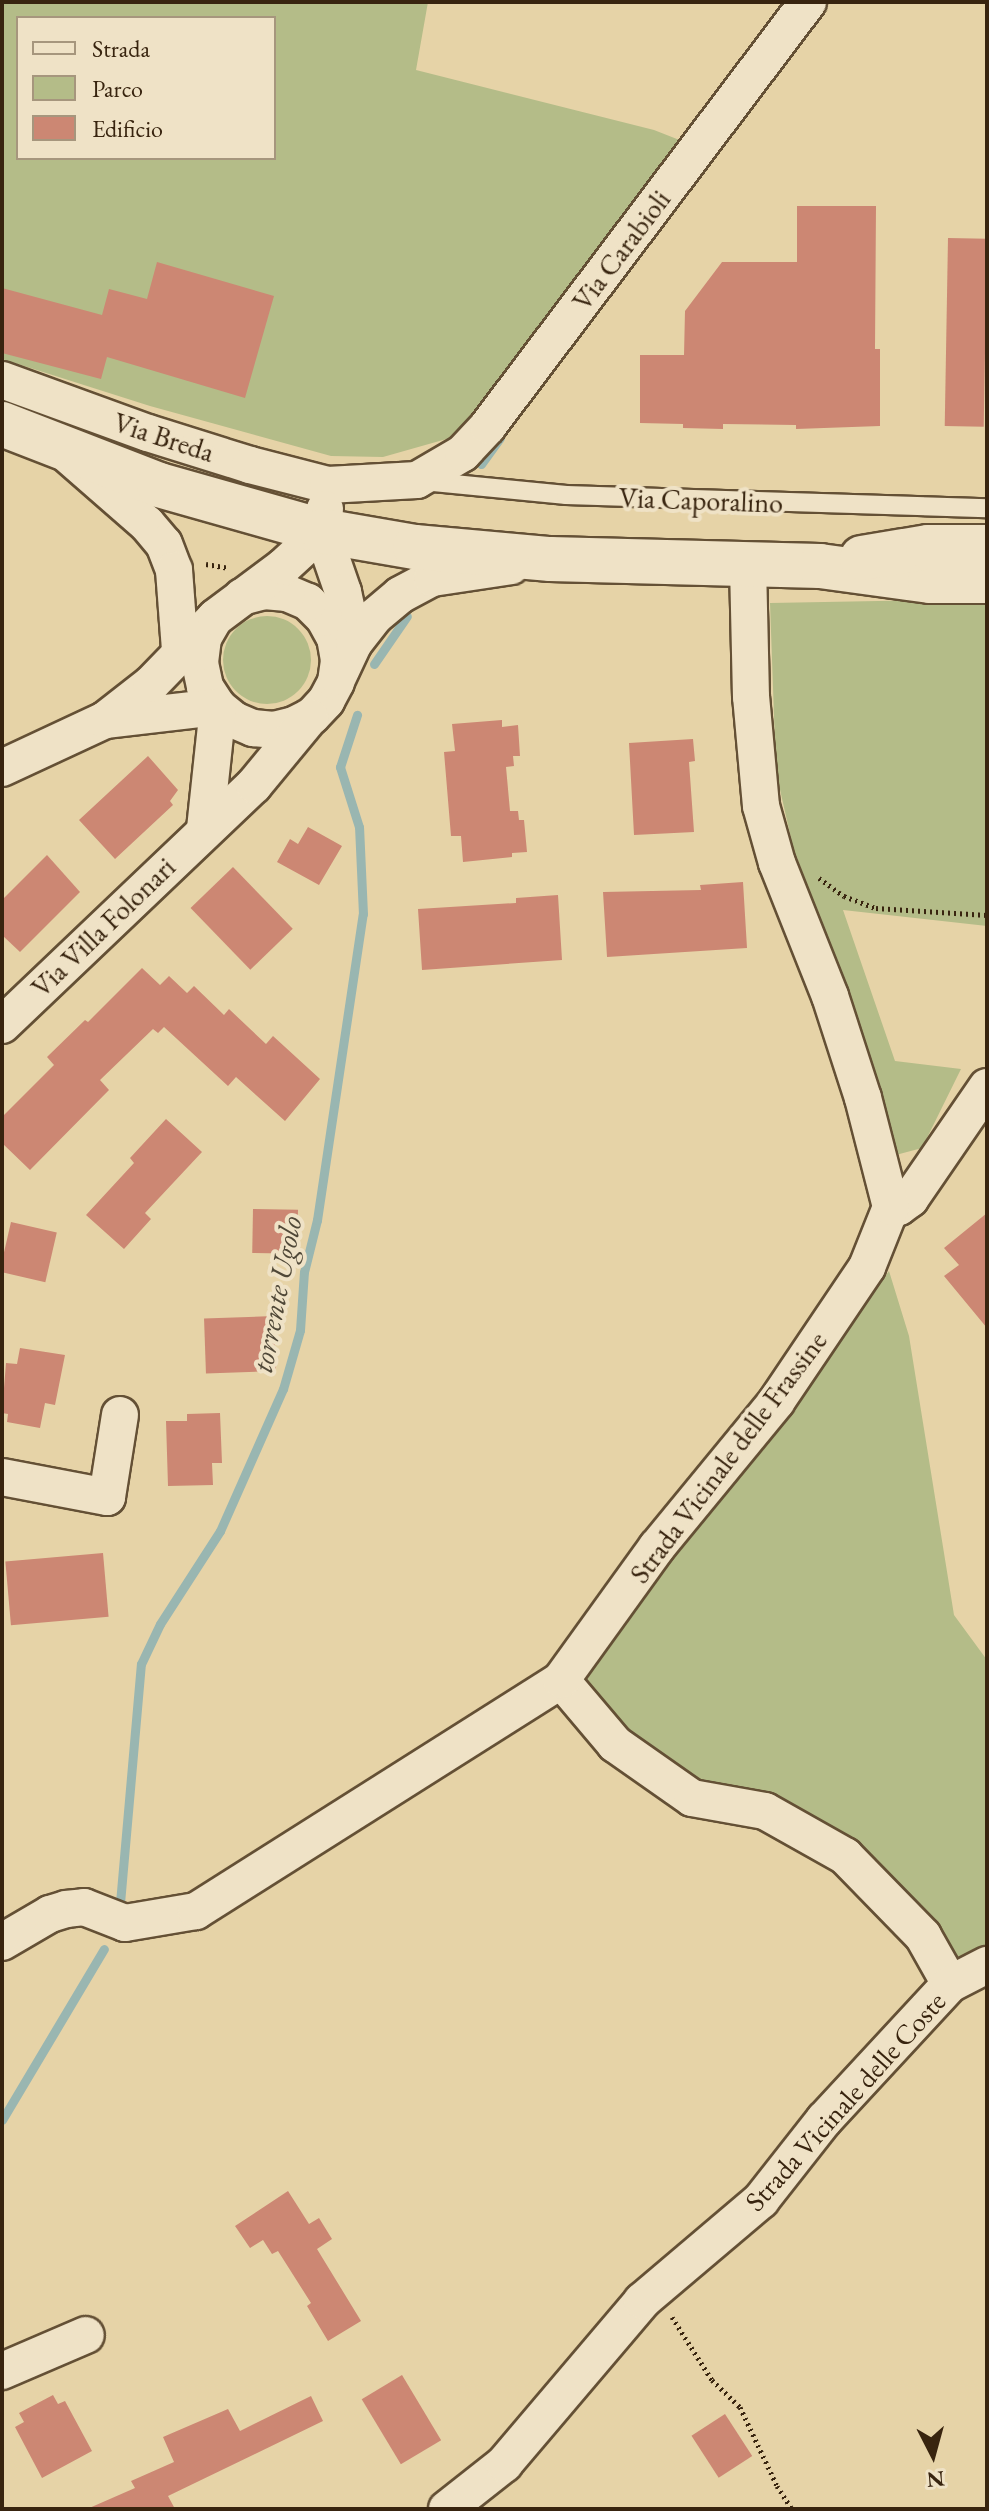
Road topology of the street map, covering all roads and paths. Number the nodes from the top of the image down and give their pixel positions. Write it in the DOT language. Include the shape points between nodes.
graph roads {
  1 [pos="808,2"];
  2 [pos="2,380"];
  3 [pos="2,424"];
  4 [pos="62,450"];
  5 [pos="417,480"];
  6 [pos="328,485"];
  7 [pos="987,508"];
  8 [pos="322,531"];
  9 [pos="987,547"];
  10 [pos="550,559"];
  11 [pos="748,564"];
  12 [pos="820,566"];
  13 [pos="987,581"];
  14 [pos="229,607"];
  15 [pos="354,643"];
  16 [pos="180,650"];
  17 [pos="336,682"];
  18 [pos="218,707"];
  19 [pos="310,717"];
  20 [pos="105,720"];
  21 [pos="2,768"];
  22 [pos="205,829"];
  23 [pos="777,863"];
  24 [pos="987,915"];
  25 [pos="2,1025"];
  26 [pos="987,1087"];
  27 [pos="891,1207"];
  28 [pos="120,1415"];
  29 [pos="2,1477"];
  30 [pos="561,1680"];
  31 [pos="2,1942"];
  32 [pos="987,1965"];
  33 [pos="950,1984"];
  34 [pos="656,2288"];
  35 [pos="86,2335"];
  36 [pos="2,2371"];
  37 [pos="447,2509"];
  38 [pos="792,2509"];
  1 -- 5 [label="street, Via Carabioli" via="488,426 463,453"];
  2 -- 6 [label="street, Via Breda" via="162,437"];
  3 -- 4 [label="street, Via Breda"];
  4 -- 8 [label="street, Via Breda" via="159,485"];
  4 -- 16 [label="street" via="164,544 174,570"];
  5 -- 6 [label="street, Via Breda"];
  5 -- 7 [label="lane, Via Caporalino" via="566,495"];
  6 -- 8 [label="street"];
  8 -- 10 [label="street, Via Breda" via="415,547"];
  8 -- 14 [label="street"];
  8 -- 15 [label="street"];
  9 -- 12 [label="street" via="928,547"];
  10 -- 11 [label="street"];
  10 -- 15 [label="street" via="432,578 383,609"];
  11 -- 12 [label="street"];
  11 -- 23 [label="street" via="761,806"];
  12 -- 13 [label="street" via="930,581"];
  14 -- 16 [label="street"];
  14 -- 17 [label="street" via="264,591 308,602 335,638"];
  14 -- 18 [label="street" via="203,638 200,663 205,687"];
  15 -- 17 [label="street"];
  16 -- 20 [label="street" via="151,684"];
  17 -- 19 [label="street"];
  18 -- 19 [label="street" via="253,728 274,730"];
  18 -- 20 [label="street"];
  18 -- 22 [label="street"];
  19 -- 22 [label="street, Via Villa Folonari" via="254,785"];
  20 -- 21 [label="street"];
  22 -- 25 [label="street, Via Villa Folonari"];
  23 -- 24 [label="path" via="876,908"];
  23 -- 27 [label="street" via="830,996"];
  26 -- 27 [label="street" via="910,1199"];
  27 -- 30 [label="street, Strada Vicinale delle Frassine" via="867,1267 776,1402 657,1547"];
  28 -- 29 [label="street" via="107,1497"];
  30 -- 31 [label="street, Strada Vicinale delle Frassine" via="196,1911 125,1923 84,1907 66,1909"];
  30 -- 33 [label="street, Strada Vicinale delle Coste" via="615,1744 692,1798 765,1811 845,1856 923,1936"];
  32 -- 33 [label="street"];
  33 -- 34 [label="street, Strada Vicinale delle Coste" via="824,2120 761,2200"];
  34 -- 37 [label="street, Strada Vicinale delle Coste" via="504,2464"];
  34 -- 38 [label="path" via="712,2380 740,2407"];
  35 -- 36 [label="street"];
}
